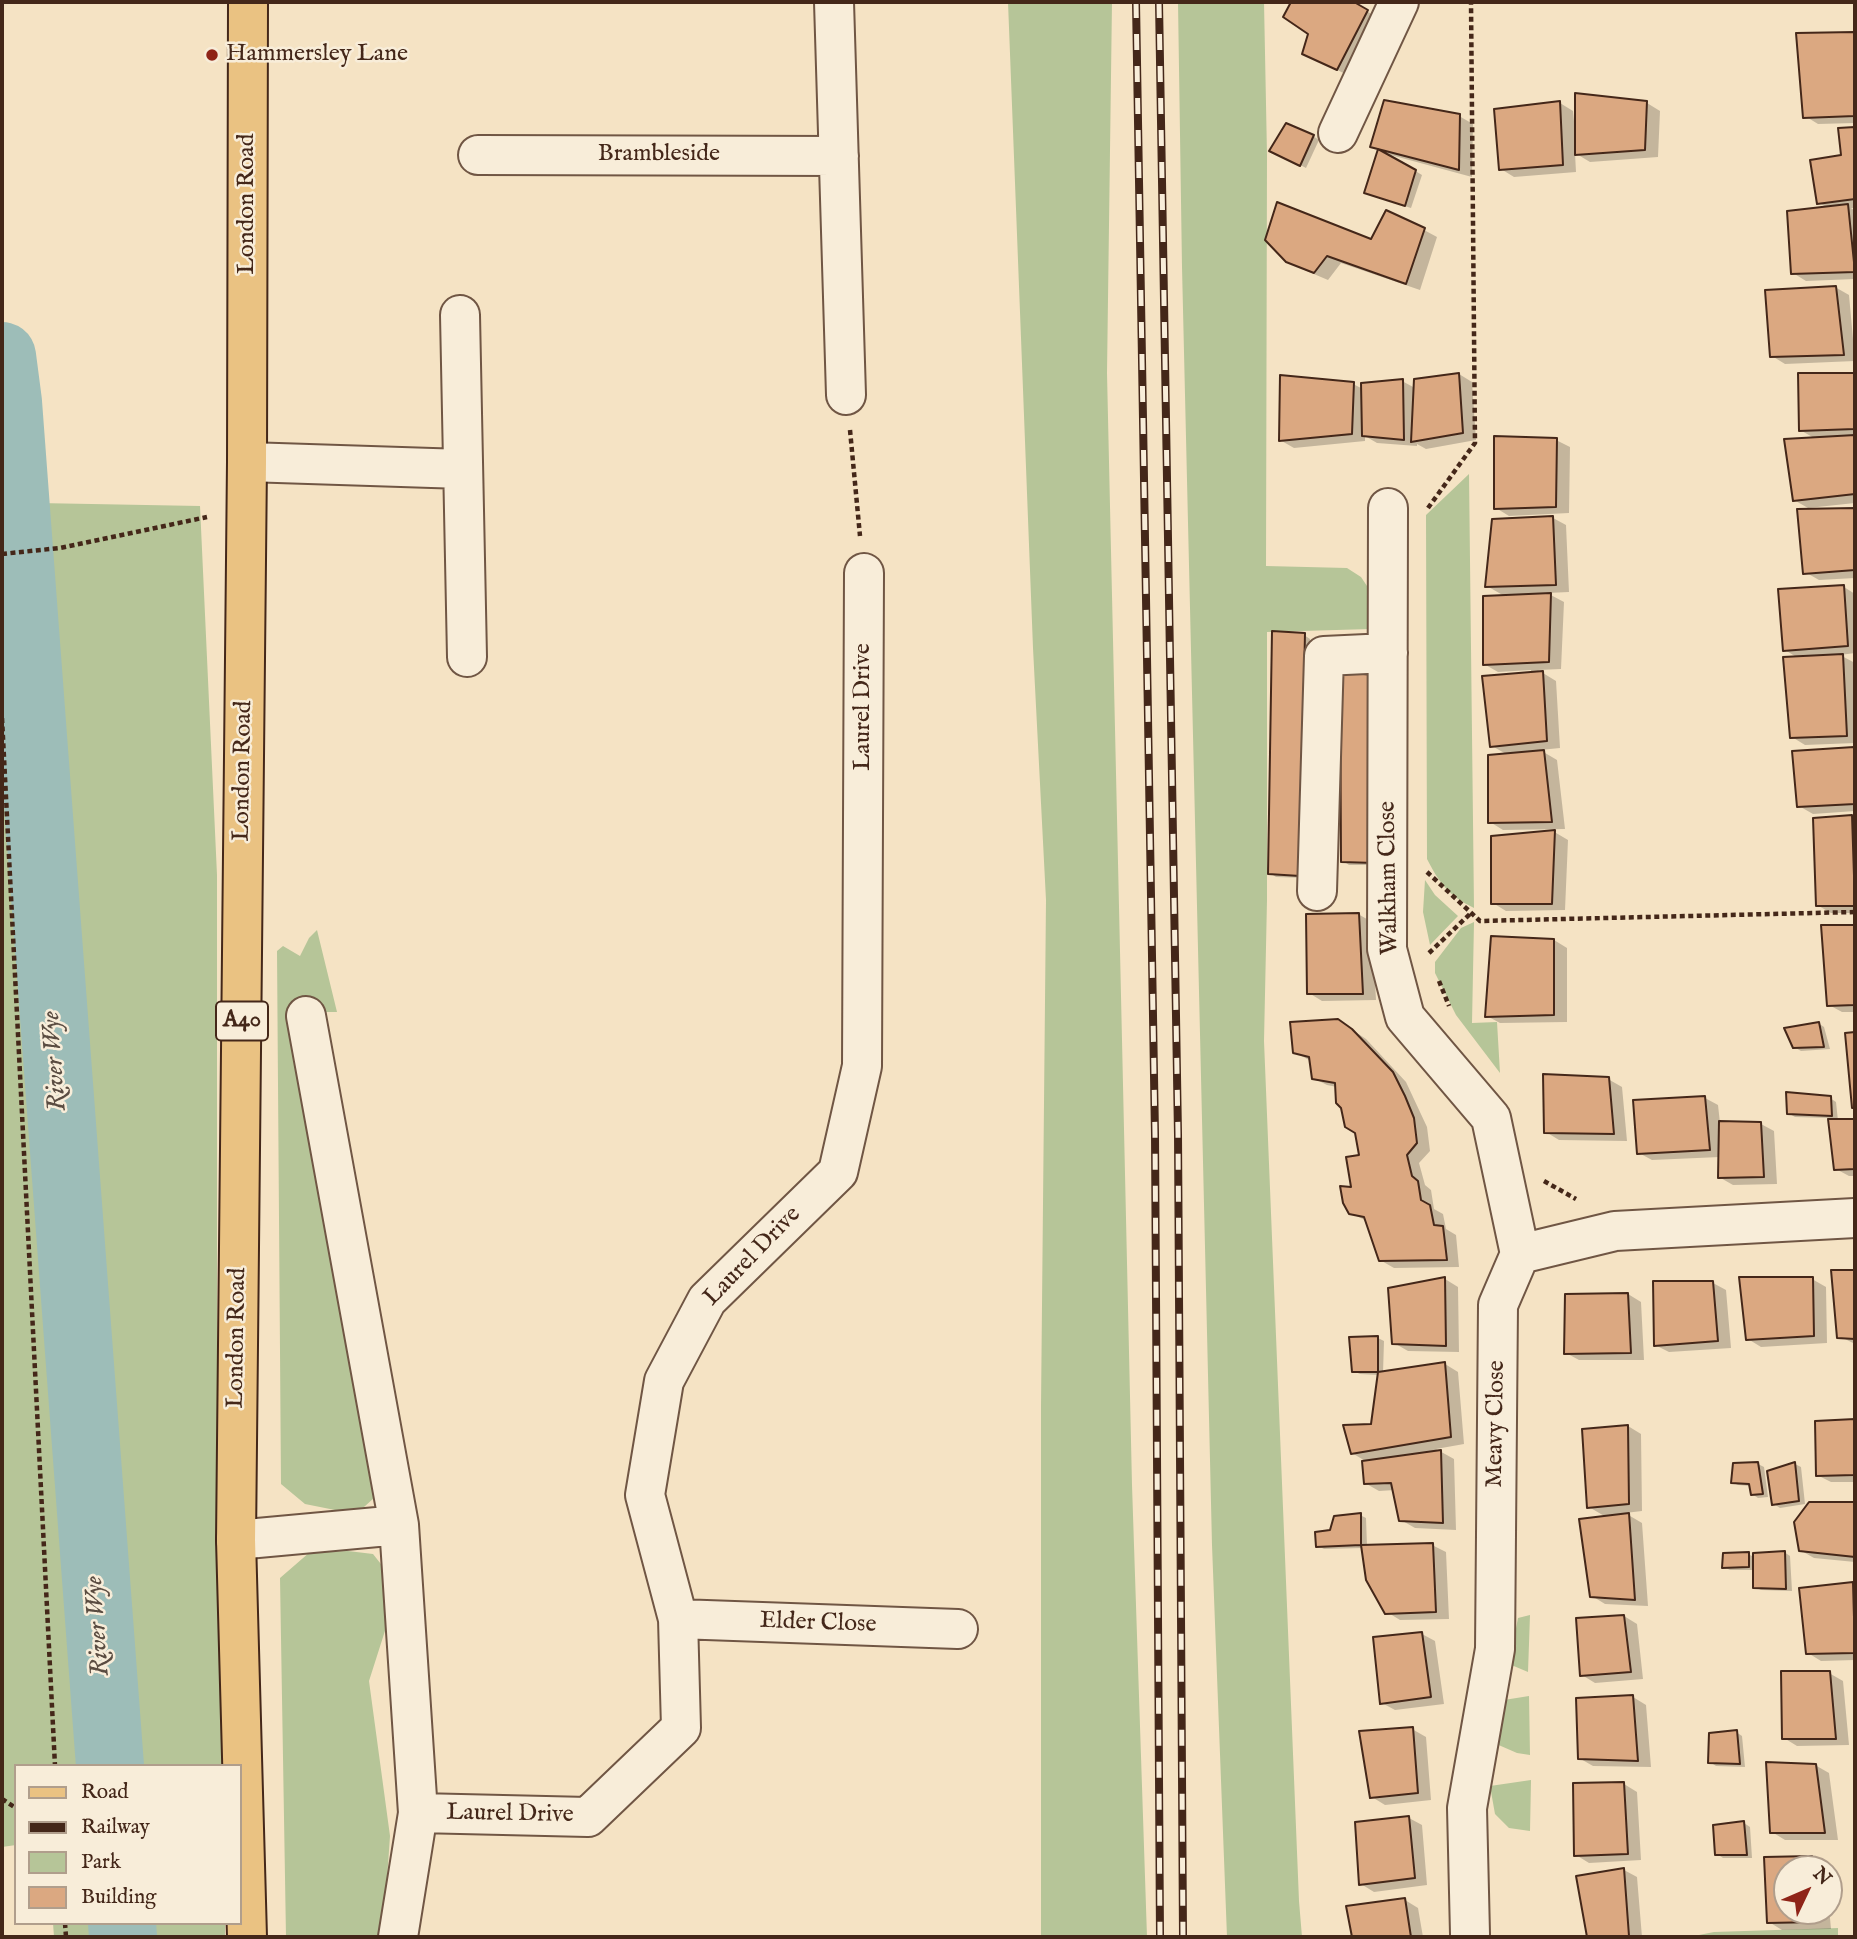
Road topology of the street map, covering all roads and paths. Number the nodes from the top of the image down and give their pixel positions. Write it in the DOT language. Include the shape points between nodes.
graph roads {
  1 [pos="248,2"];
  2 [pos="834,2"];
  3 [pos="1399,2"];
  4 [pos="1471,2"];
  5 [pos="1338,133"];
  6 [pos="478,155"];
  7 [pos="839,156"];
  8 [pos="460,315"];
  9 [pos="846,394"];
  10 [pos="247,462"];
  11 [pos="463,469"];
  12 [pos="247,509"];
  13 [pos="1406,511"];
  14 [pos="2,554"];
  15 [pos="864,573"];
  16 [pos="1388,653"];
  17 [pos="467,657"];
  18 [pos="2,718"];
  19 [pos="1426,872"];
  20 [pos="1317,891"];
  21 [pos="1855,912"];
  22 [pos="1471,913"];
  23 [pos="1425,942"];
  24 [pos="1437,978"];
  25 [pos="1452,1014"];
  26 [pos="306,1016"];
  27 [pos="1536,1177"];
  28 [pos="1580,1201"];
  29 [pos="1855,1218"];
  30 [pos="1520,1254"];
  31 [pos="399,1525"];
  32 [pos="236,1540"];
  33 [pos="678,1619"];
  34 [pos="958,1629"];
  35 [pos="55,1764"];
  36 [pos="418,1813"];
  37 [pos="1470,1934"];
  38 [pos="247,1937"];
  39 [pos="398,1937"];
  1 -- 10 [label="main road, London Road / A40"];
  2 -- 7 [label="street"];
  3 -- 5 [label="street"];
  4 -- 13 [label="path" via="1475,443"];
  6 -- 7 [label="street, Brambleside"];
  7 -- 9 [label="street"];
  8 -- 11 [label="street"];
  9 -- 15 [label="path"];
  10 -- 11 [label="street"];
  10 -- 12 [label="main road, London Road / A40"];
  11 -- 17 [label="street"];
  12 -- 14 [label="path" via="60,548"];
  12 -- 32 [label="main road, London Road / A40"];
  13 -- 16 [label="street, Walkham Close"];
  15 -- 33 [label="street, Laurel Drive" via="862,1066 838,1172 707,1300 664,1381 645,1495"];
  16 -- 20 [label="street" via="1324,656"];
  16 -- 30 [label="street, Walkham Close" via="1387,949 1405,1017 1491,1118"];
  18 -- 35 [label="path"];
  19 -- 22 [label="path"];
  21 -- 22 [label="path" via="1480,921"];
  22 -- 23 [label="path" via="1427,955"];
  24 -- 25 [label="path"];
  26 -- 31 [label="street"];
  27 -- 28 [label="path"];
  29 -- 30 [label="street" via="1615,1231"];
  30 -- 37 [label="street, Meavy Close" via="1499,1305 1495,1649 1466,1808"];
  31 -- 32 [label="street"];
  31 -- 36 [label="street"];
  32 -- 38 [label="main road, London Road / A40"];
  33 -- 34 [label="street, Elder Close"];
  33 -- 36 [label="street, Laurel Drive" via="681,1728 588,1816"];
  36 -- 39 [label="street"];
}
